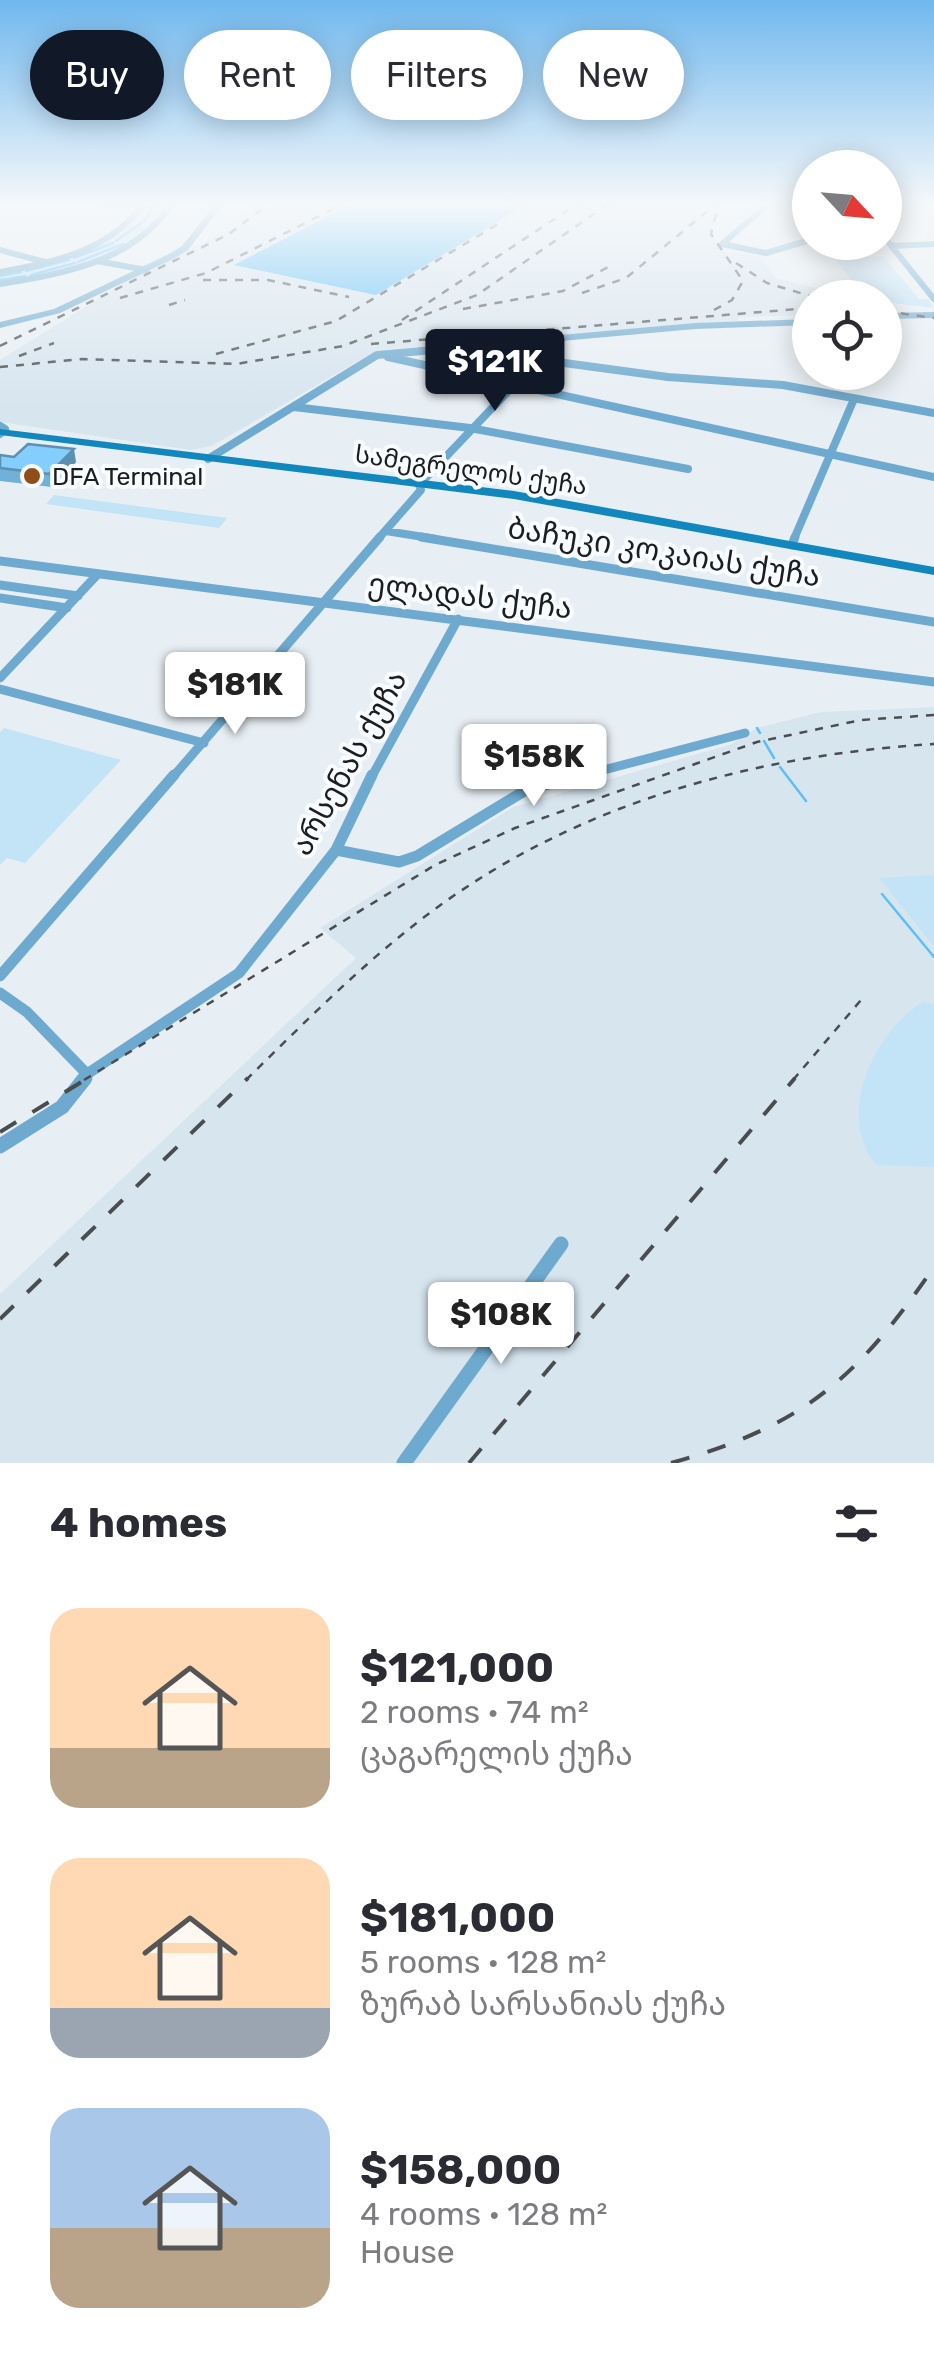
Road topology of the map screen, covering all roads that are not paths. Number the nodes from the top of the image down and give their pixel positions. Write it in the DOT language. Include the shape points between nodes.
graph roads {
  1 [pos="55,270"];
  2 [pos="146,270"];
  3 [pos="911,270"];
  4 [pos="0,284"];
  5 [pos="934,299"];
  6 [pos="902,318"];
  7 [pos="934,318"];
  8 [pos="792,320"];
  9 [pos="792,320"];
  10 [pos="0,325"];
  11 [pos="448,348"];
  12 [pos="377,354"];
  13 [pos="515,384"];
  14 [pos="854,399"];
  15 [pos="294,407"];
  16 [pos="934,413"];
  17 [pos="470,428"];
  18 [pos="2,433"];
  19 [pos="829,457"];
  20 [pos="208,459"];
  21 [pos="688,470"];
  22 [pos="934,477"];
  23 [pos="420,485"];
  24 [pos="386,531"];
  25 [pos="792,545"];
  26 [pos="0,560"];
  27 [pos="934,571"];
  28 [pos="97,575"];
  29 [pos="0,585"];
  30 [pos="78,596"];
  31 [pos="0,598"];
  32 [pos="326,602"];
  33 [pos="67,608"];
  34 [pos="458,619"];
  35 [pos="934,622"];
  36 [pos="0,678"];
  37 [pos="934,682"];
  38 [pos="0,689"];
  39 [pos="744,733"];
  40 [pos="204,743"];
  41 [pos="336,850"];
  42 [pos="0,955"];
  43 [pos="15,960"];
  44 [pos="0,976"];
  45 [pos="0,993"];
  46 [pos="87,1074"];
  47 [pos="0,1146"];
  48 [pos="562,1244"];
  49 [pos="404,1463"];
  1 -- 4 [label="street"];
  2 -- 10 [label="street" via="57,312"];
  3 -- 5 [label="street"];
  6 -- 7 [label="street"];
  8 -- 11 [label="street"];
  9 -- 12 [label="street" via="382,347"];
  11 -- 12 [label="street"];
  11 -- 14 [label="street" via="668,378 784,385"];
  12 -- 13 [label="street"];
  12 -- 15 [label="street"];
  13 -- 17 [label="street"];
  13 -- 19 [label="street"];
  14 -- 16 [label="street"];
  14 -- 19 [label="street"];
  15 -- 17 [label="street"];
  15 -- 20 [label="street"];
  17 -- 21 [label="street"];
  17 -- 23 [label="street"];
  18 -- 20 [label="main road, სამეგრელოს ქუჩა"];
  19 -- 22 [label="street"];
  19 -- 25 [label="street"];
  20 -- 23 [label="main road, სამეგრელოს ქუჩა"];
  23 -- 24 [label="street"];
  23 -- 25 [label="main road, სამეგრელოს ქუჩა" via="514,495"];
  24 -- 32 [label="street"];
  24 -- 35 [label="street, ბაჩუკი კოკაიას ქუჩა"];
  25 -- 27 [label="main road, სამეგრელოს ქუჩა"];
  26 -- 28 [label="street, ელადას ქუჩა"];
  28 -- 30 [label="street"];
  28 -- 32 [label="street, ელადას ქუჩა"];
  29 -- 30 [label="street"];
  30 -- 33 [label="street"];
  31 -- 33 [label="street"];
  32 -- 34 [label="street, ელადას ქუჩა"];
  32 -- 40 [label="street"];
  33 -- 36 [label="street"];
  34 -- 37 [label="street, ელადას ქუჩა"];
  34 -- 41 [label="street, არსენას ქუჩა" via="399,720"];
  38 -- 40 [label="street"];
  39 -- 41 [label="street" via="526,790 399,862"];
  40 -- 43 [label="street"];
  41 -- 46 [label="street, არსენას ქუჩა" via="228,984"];
  42 -- 43 [label="street"];
  43 -- 44 [label="street"];
  45 -- 46 [label="street"];
  46 -- 47 [label="street, არსენას ქუჩა" via="68,1102"];
  48 -- 49 [label="street"];
}
